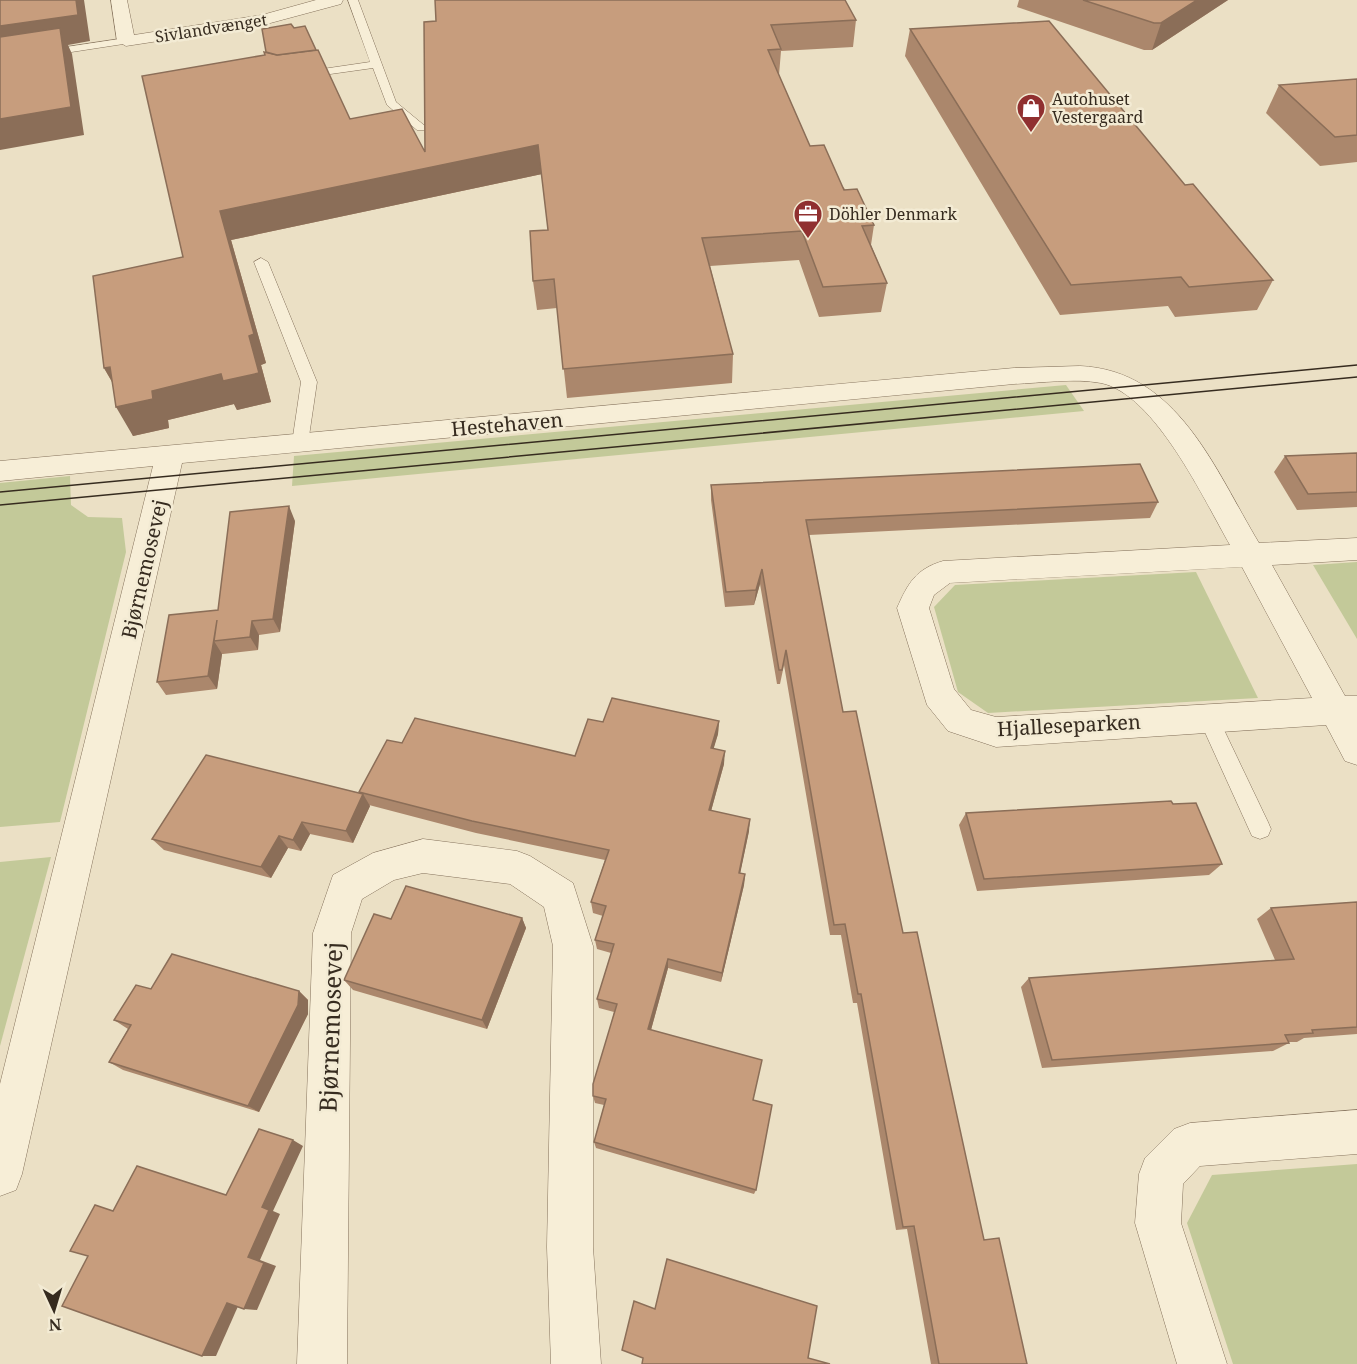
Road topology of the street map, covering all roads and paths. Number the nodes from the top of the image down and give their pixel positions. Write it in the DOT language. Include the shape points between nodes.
graph roads {
  1 [pos="119,0"];
  2 [pos="334,0"];
  3 [pos="353,0"];
  4 [pos="126,41"];
  5 [pos="0,60"];
  6 [pos="377,64"];
  7 [pos="285,77"];
  8 [pos="421,128"];
  9 [pos="261,262"];
  10 [pos="300,443"];
  11 [pos="170,454"];
  12 [pos="0,471"];
  13 [pos="1357,549"];
  14 [pos="1251,555"];
  15 [pos="1346,710"];
  16 [pos="1208,717"];
  17 [pos="1357,750"];
  18 [pos="1260,829"];
  19 [pos="1357,1132"];
  20 [pos="0,1174"];
  21 [pos="322,1364"];
  22 [pos="576,1364"];
  23 [pos="1202,1364"];
  1 -- 4 [label="street, Sivlandvænget"];
  2 -- 4 [label="street, Sivlandvænget" via="264,20"];
  3 -- 6 [label="lane"];
  4 -- 5 [label="lane"];
  6 -- 7 [label="lane"];
  6 -- 8 [label="lane" via="391,103"];
  9 -- 10 [label="lane" via="309,382"];
  10 -- 11 [label="street, Hestehaven"];
  10 -- 14 [label="street, Hestehaven" via="1014,376 1101,375 1146,397 1175,428"];
  11 -- 12 [label="street, Hestehaven"];
  11 -- 20 [label="street, Bjørnemosevej"];
  13 -- 14 [label="street, Hjalleseparken"];
  14 -- 15 [label="street"];
  14 -- 16 [label="street, Hjalleseparken" via="943,572 921,588 913,608 939,695 960,721 996,732"];
  15 -- 16 [label="street, Hjalleseparken"];
  15 -- 17 [label="street"];
  16 -- 18 [label="lane"];
  19 -- 23 [label="street" via="1190,1145 1161,1174 1158,1223"];
  21 -- 22 [label="street, Bjørnemosevej" via="332,933 346,888 386,865 423,856 516,868 560,896 573,946 570,1247"];
}
